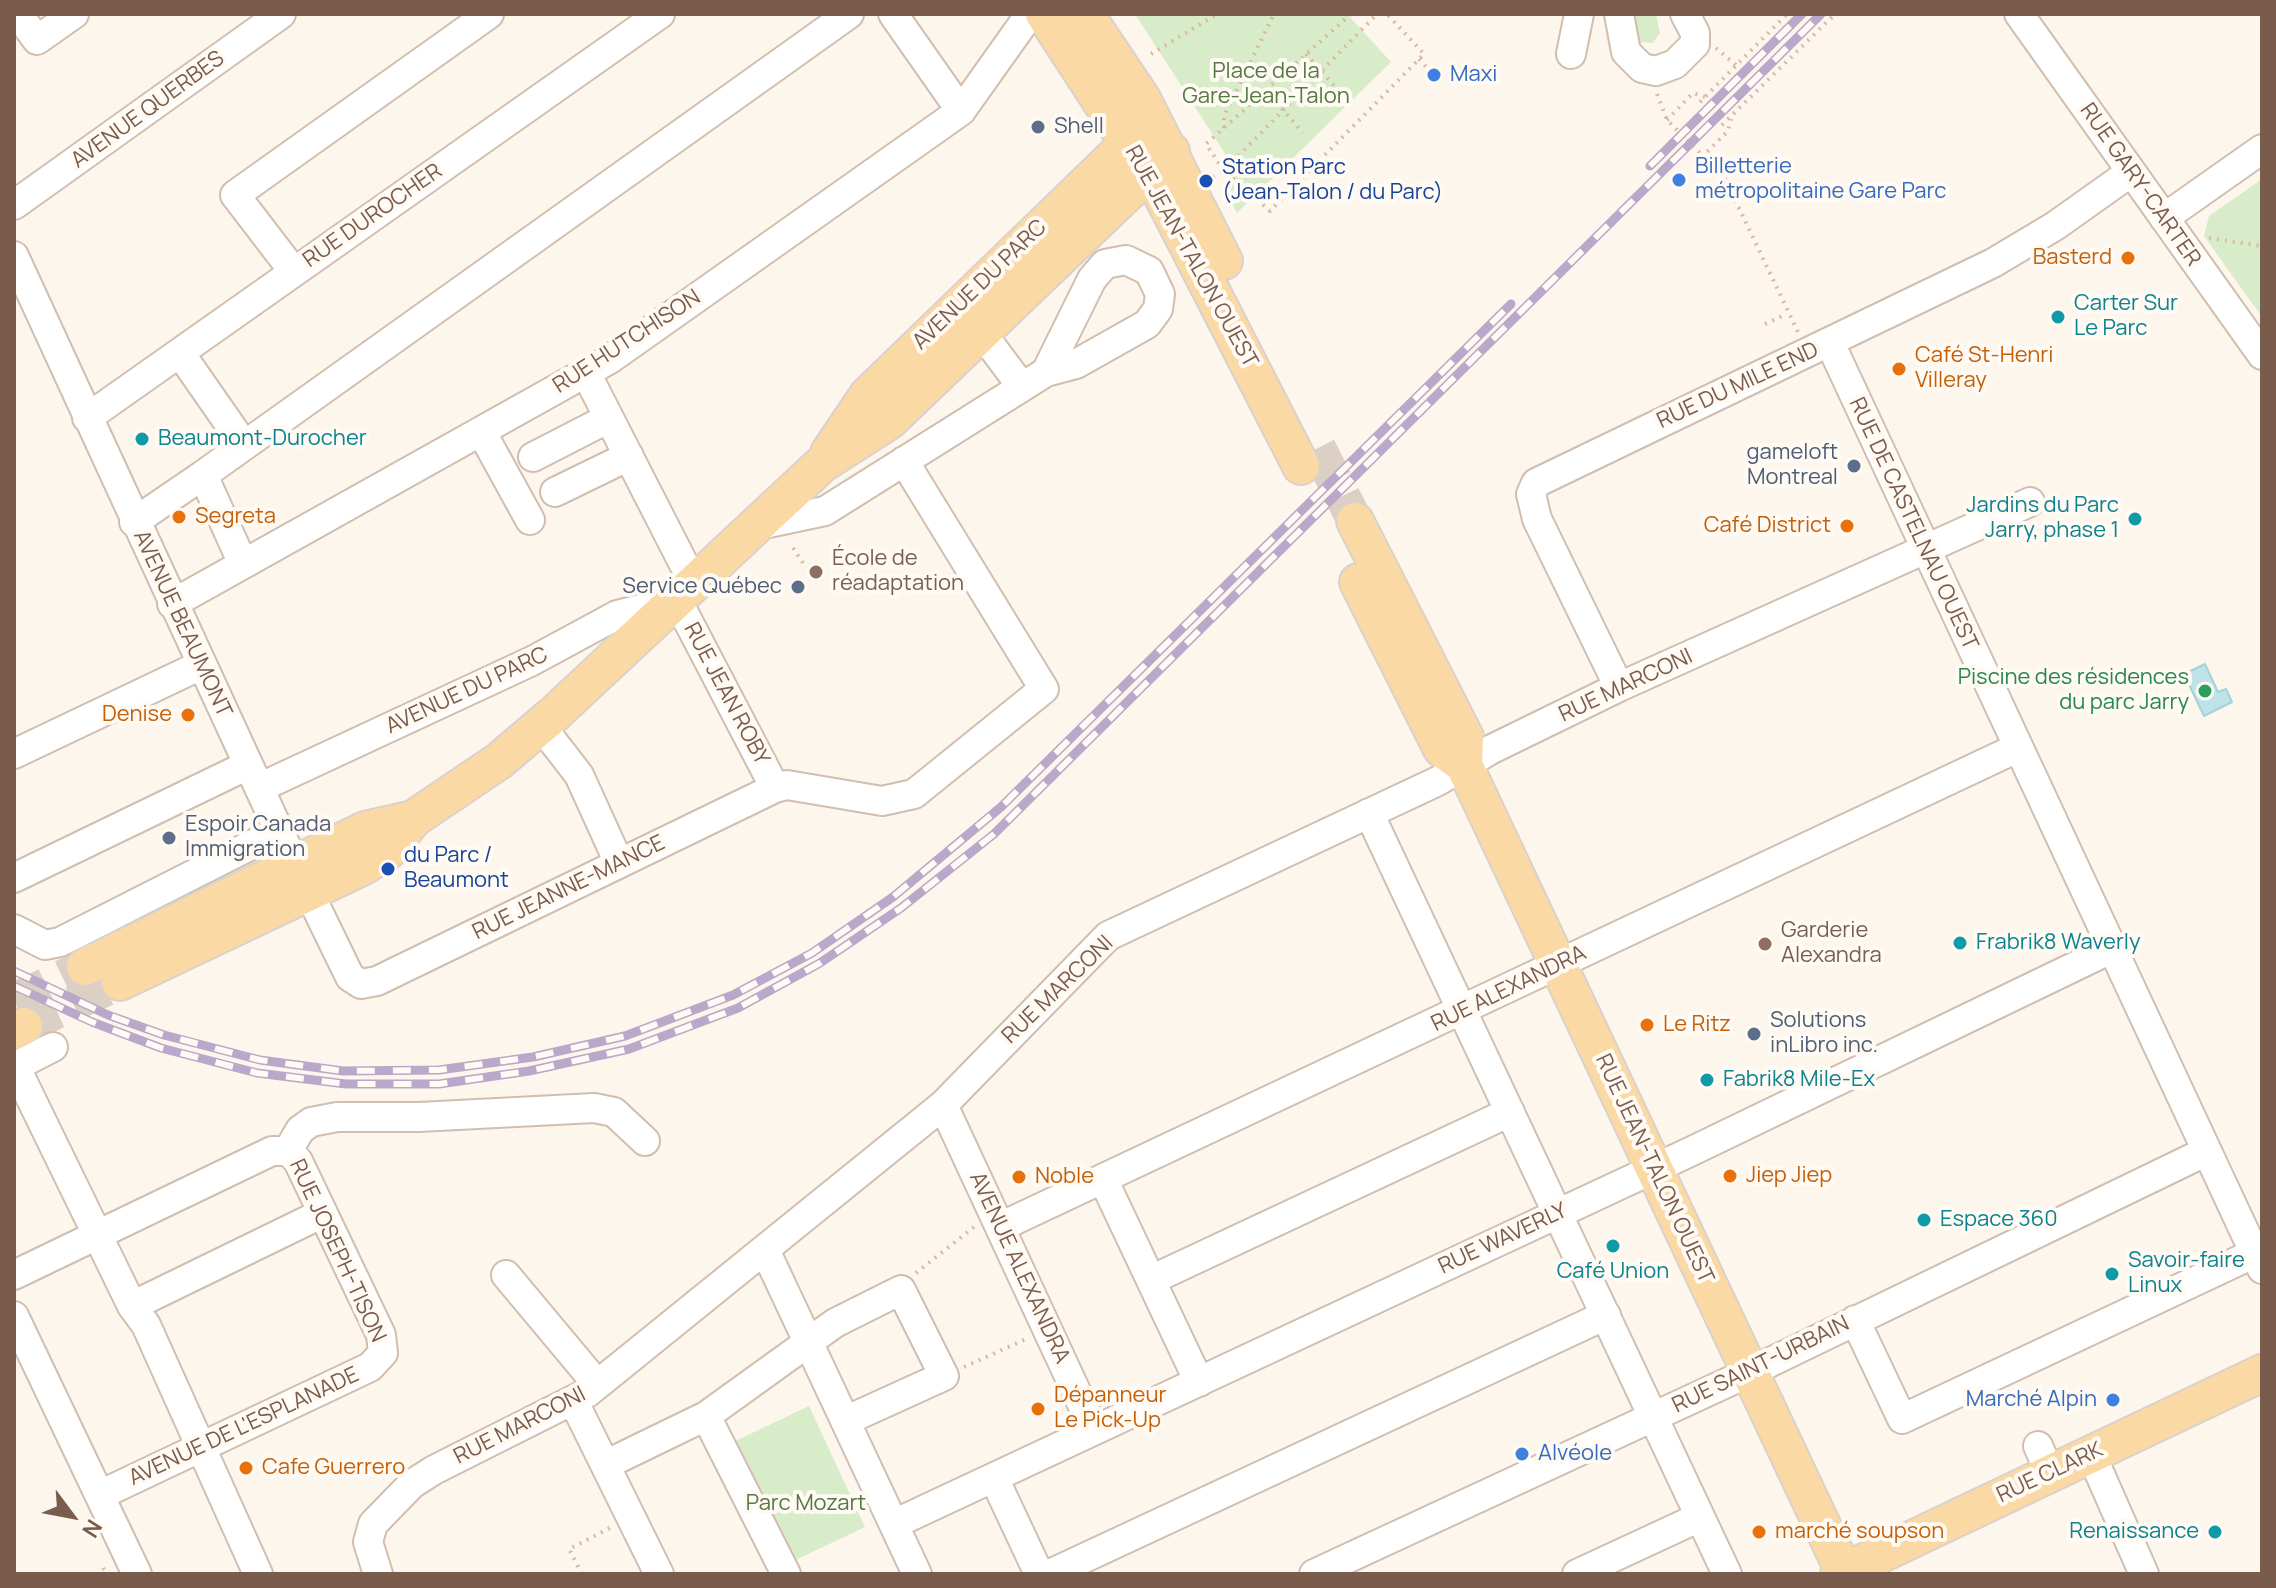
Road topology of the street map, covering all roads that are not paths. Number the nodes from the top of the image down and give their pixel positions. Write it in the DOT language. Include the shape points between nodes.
graph roads {
  1 [pos="18,14"];
  2 [pos="74,14"];
  3 [pos="281,14"];
  4 [pos="489,14"];
  5 [pos="660,14"];
  6 [pos="849,14"];
  7 [pos="893,14"];
  8 [pos="1030,14"];
  9 [pos="1044,14"];
  10 [pos="1085,14"];
  11 [pos="1579,14"];
  12 [pos="1619,14"];
  13 [pos="1685,14"];
  14 [pos="2019,14"];
  15 [pos="1571,54"];
  16 [pos="961,111"];
  17 [pos="1141,131"];
  18 [pos="2262,149"];
  19 [pos="1159,162"];
  20 [pos="2131,172"];
  21 [pos="14,205"];
  22 [pos="2164,218"];
  23 [pos="14,256"];
  24 [pos="294,272"];
  25 [pos="981,332"];
  26 [pos="1830,343"];
  27 [pos="180,353"];
  28 [pos="2262,355"];
  29 [pos="1046,372"];
  30 [pos="586,373"];
  31 [pos="1022,387"];
  32 [pos="87,418"];
  33 [pos="609,418"];
  34 [pos="481,431"];
  35 [pos="244,445"];
  36 [pos="629,456"];
  37 [pos="533,457"];
  38 [pos="1310,457"];
  39 [pos="904,461"];
  40 [pos="822,464"];
  41 [pos="203,475"];
  42 [pos="555,492"];
  43 [pos="2030,502"];
  44 [pos="530,520"];
  45 [pos="134,522"];
  46 [pos="759,525"];
  47 [pos="1346,530"];
  48 [pos="1924,550"];
  49 [pos="243,564"];
  50 [pos="685,592"];
  51 [pos="172,604"];
  52 [pos="201,665"];
  53 [pos="1619,687"];
  54 [pos="541,726"];
  55 [pos="2017,748"];
  56 [pos="14,754"];
  57 [pos="1464,765"];
  58 [pos="254,776"];
  59 [pos="775,788"];
  60 [pos="1369,813"];
  61 [pos="279,831"];
  62 [pos="619,863"];
  63 [pos="14,878"];
  64 [pos="302,878"];
  65 [pos="14,929"];
  66 [pos="2111,949"];
  67 [pos="77,952"];
  68 [pos="1558,964"];
  69 [pos="120,982"];
  70 [pos="361,984"];
  71 [pos="1463,1011"];
  72 [pos="53,1047"];
  73 [pos="15,1070"];
  74 [pos="943,1105"];
  75 [pos="1510,1112"];
  76 [pos="645,1141"];
  77 [pos="288,1151"];
  78 [pos="2205,1152"];
  79 [pos="1654,1169"];
  80 [pos="1103,1179"];
  81 [pos="323,1213"];
  82 [pos="1558,1214"];
  83 [pos="987,1227"];
  84 [pos="99,1234"];
  85 [pos="765,1250"];
  86 [pos="2258,1261"];
  87 [pos="14,1275"];
  88 [pos="506,1275"];
  89 [pos="1151,1280"];
  90 [pos="132,1306"];
  91 [pos="1606,1315"];
  92 [pos="15,1320"];
  93 [pos="1855,1320"];
  94 [pos="809,1343"];
  95 [pos="383,1353"];
  96 [pos="1750,1372"];
  97 [pos="2262,1373"];
  98 [pos="1199,1382"];
  99 [pos="597,1384"];
  100 [pos="574,1402"];
  101 [pos="706,1416"];
  102 [pos="1655,1416"];
  103 [pos="845,1421"];
  104 [pos="1094,1430"];
  105 [pos="202,1447"];
  106 [pos="2091,1454"];
  107 [pos="605,1465"];
  108 [pos="994,1478"];
  109 [pos="100,1495"];
  110 [pos="1700,1517"];
  111 [pos="894,1524"];
  112 [pos="1332,1570"];
  113 [pos="1843,1573"];
  114 [pos="137,1574"];
  115 [pos="258,1574"];
  116 [pos="378,1574"];
  117 [pos="659,1574"];
  118 [pos="786,1574"];
  119 [pos="917,1574"];
  120 [pos="1039,1574"];
  121 [pos="1050,1574"];
  122 [pos="1577,1574"];
  123 [pos="1727,1574"];
  124 [pos="2144,1574"];
  1 -- 2 [label="street" via="37,40"];
  3 -- 21 [label="street, AVENUE QUERBES"];
  4 -- 24 [label="street" via="235,195"];
  5 -- 24 [label="street, RUE DUROCHER"];
  6 -- 35 [label="street"];
  7 -- 16 [label="street"];
  8 -- 16 [label="street, RUE HUTCHISON"];
  9 -- 17 [label="main road, RUE JEAN-TALON OUEST"];
  10 -- 17 [label="main road, RUE JEAN-TALON OUEST"];
  11 -- 15 [label="street"];
  12 -- 13 [label="street" via="1626,52 1642,68 1656,71 1675,64 1695,44"];
  14 -- 20 [label="street, RUE GARY-CARTER"];
  16 -- 30 [label="street, RUE HUTCHISON"];
  17 -- 19 [label="main road, RUE JEAN-TALON OUEST"];
  17 -- 40 [label="main road, AVENUE DU PARC" via="868,395"];
  18 -- 22 [label="street"];
  19 -- 25 [label="main road, AVENUE DU PARC"];
  19 -- 38 [label="main road, RUE JEAN-TALON OUEST"];
  20 -- 22 [label="street, RUE GARY-CARTER"];
  20 -- 26 [label="street, RUE DU MILE END" via="2004,257"];
  22 -- 28 [label="street, RUE GARY-CARTER"];
  23 -- 32 [label="street, AVENUE BEAUMONT"];
  24 -- 27 [label="street, RUE DUROCHER"];
  25 -- 31 [label="street"];
  25 -- 40 [label="main road, AVENUE DU PARC" via="889,421"];
  26 -- 48 [label="street, RUE DE CASTELNAU OUEST"];
  26 -- 53 [label="street, RUE DU MILE END" via="1536,483 1531,494 1537,519"];
  27 -- 32 [label="street, RUE DUROCHER"];
  27 -- 35 [label="street"];
  29 -- 31 [label="street"];
  30 -- 33 [label="street, RUE JEAN ROBY"];
  30 -- 34 [label="street, RUE HUTCHISON"];
  31 -- 39 [label="street"];
  32 -- 45 [label="street, AVENUE BEAUMONT"];
  33 -- 36 [label="street, RUE JEAN ROBY"];
  33 -- 37 [label="street"];
  34 -- 44 [label="street"];
  34 -- 49 [label="street, RUE HUTCHISON"];
  35 -- 41 [label="street"];
  36 -- 42 [label="street"];
  36 -- 50 [label="street, RUE JEAN ROBY"];
  39 -- 46 [label="street" via="825,511"];
  39 -- 59 [label="street" via="1044,689 914,794 882,801 787,785"];
  40 -- 46 [label="main road, AVENUE DU PARC"];
  41 -- 45 [label="street"];
  41 -- 49 [label="street"];
  43 -- 48 [label="street, RUE MARCONI"];
  45 -- 51 [label="street, AVENUE BEAUMONT"];
  46 -- 50 [label="main road, AVENUE DU PARC"];
  47 -- 57 [label="main road, RUE JEAN-TALON OUEST" via="1465,737"];
  48 -- 53 [label="street, RUE MARCONI"];
  48 -- 55 [label="street, RUE DE CASTELNAU OUEST"];
  49 -- 51 [label="street, RUE HUTCHISON"];
  50 -- 54 [label="main road, AVENUE DU PARC"];
  50 -- 58 [label="street, AVENUE DU PARC" via="617,615 532,661"];
  50 -- 59 [label="street, RUE JEAN ROBY"];
  51 -- 52 [label="street, AVENUE BEAUMONT"];
  52 -- 56 [label="street"];
  52 -- 58 [label="street, AVENUE BEAUMONT"];
  53 -- 57 [label="street, RUE MARCONI"];
  54 -- 62 [label="street" via="579,775"];
  54 -- 64 [label="main road, AVENUE DU PARC" via="413,819 365,830"];
  55 -- 66 [label="street, RUE DE CASTELNAU OUEST"];
  55 -- 68 [label="street, RUE ALEXANDRA"];
  57 -- 60 [label="street, RUE MARCONI"];
  57 -- 68 [label="main road, RUE JEAN-TALON OUEST"];
  58 -- 61 [label="street, AVENUE BEAUMONT"];
  58 -- 63 [label="street, AVENUE DU PARC"];
  59 -- 62 [label="street, RUE JEANNE-MANCE"];
  60 -- 71 [label="street"];
  60 -- 74 [label="street, RUE MARCONI" via="1108,936"];
  61 -- 64 [label="street, AVENUE BEAUMONT"];
  61 -- 67 [label="street"];
  62 -- 70 [label="street, RUE JEANNE-MANCE" via="377,981"];
  64 -- 67 [label="main road, AVENUE DU PARC"];
  64 -- 69 [label="main road, AVENUE DU PARC"];
  64 -- 70 [label="street, AVENUE BEAUMONT" via="350,977"];
  65 -- 67 [label="street" via="45,945"];
  66 -- 78 [label="street, RUE DE CASTELNAU OUEST"];
  66 -- 79 [label="street, RUE WAVERLY"];
  68 -- 71 [label="street, RUE ALEXANDRA"];
  68 -- 79 [label="main road, RUE JEAN-TALON OUEST"];
  71 -- 75 [label="street"];
  71 -- 80 [label="street, RUE ALEXANDRA"];
  72 -- 73 [label="street"];
  73 -- 84 [label="street"];
  74 -- 83 [label="street, AVENUE ALEXANDRA"];
  74 -- 85 [label="street, RUE MARCONI"];
  75 -- 82 [label="street"];
  75 -- 89 [label="street"];
  76 -- 77 [label="street" via="614,1112 594,1108 337,1117 311,1122"];
  77 -- 81 [label="street, RUE JOSEPH-TISON"];
  77 -- 84 [label="street" via="272,1151"];
  78 -- 86 [label="street, RUE DE CASTELNAU OUEST"];
  78 -- 93 [label="street, RUE SAINT-URBAIN" via="2163,1182"];
  79 -- 82 [label="street, RUE WAVERLY"];
  79 -- 96 [label="main road, RUE JEAN-TALON OUEST"];
  80 -- 83 [label="street, RUE ALEXANDRA"];
  80 -- 89 [label="street"];
  81 -- 90 [label="street"];
  81 -- 95 [label="street, RUE JOSEPH-TISON" via="381,1335"];
  82 -- 91 [label="street"];
  82 -- 98 [label="street, RUE WAVERLY"];
  83 -- 104 [label="street, AVENUE ALEXANDRA" via="1047,1329"];
  84 -- 87 [label="street"];
  84 -- 90 [label="street"];
  85 -- 94 [label="street"];
  85 -- 99 [label="street, RUE MARCONI"];
  86 -- 93 [label="street" via="1902,1419"];
  88 -- 99 [label="street"];
  89 -- 98 [label="street"];
  90 -- 105 [label="street" via="146,1325"];
  91 -- 102 [label="street"];
  91 -- 121 [label="street"];
  92 -- 109 [label="street"];
  93 -- 96 [label="street, RUE SAINT-URBAIN"];
  94 -- 101 [label="street"];
  94 -- 103 [label="street"];
  94 -- 103 [label="street" via="835,1323 901,1290 944,1376"];
  95 -- 105 [label="street, AVENUE DE L'ESPLANADE" via="370,1367"];
  96 -- 102 [label="street, RUE SAINT-URBAIN"];
  96 -- 113 [label="main road, RUE JEAN-TALON OUEST"];
  97 -- 106 [label="main road, RUE CLARK"];
  98 -- 104 [label="street, RUE WAVERLY"];
  99 -- 100 [label="street, RUE MARCONI"];
  100 -- 107 [label="street"];
  100 -- 116 [label="street, RUE MARCONI" via="412,1484 373,1524 368,1542"];
  101 -- 107 [label="street"];
  101 -- 118 [label="street"];
  102 -- 110 [label="street"];
  102 -- 112 [label="street, RUE SAINT-URBAIN"];
  103 -- 111 [label="street"];
  104 -- 108 [label="street, RUE WAVERLY"];
  105 -- 109 [label="street, AVENUE DE L'ESPLANADE"];
  105 -- 115 [label="street"];
  106 -- 113 [label="main road, RUE CLARK" via="2044,1460"];
  106 -- 124 [label="street"];
  107 -- 117 [label="street"];
  108 -- 111 [label="street, RUE WAVERLY"];
  108 -- 120 [label="street"];
  109 -- 114 [label="street"];
  110 -- 122 [label="street"];
  110 -- 123 [label="street"];
  111 -- 119 [label="street"];
}
